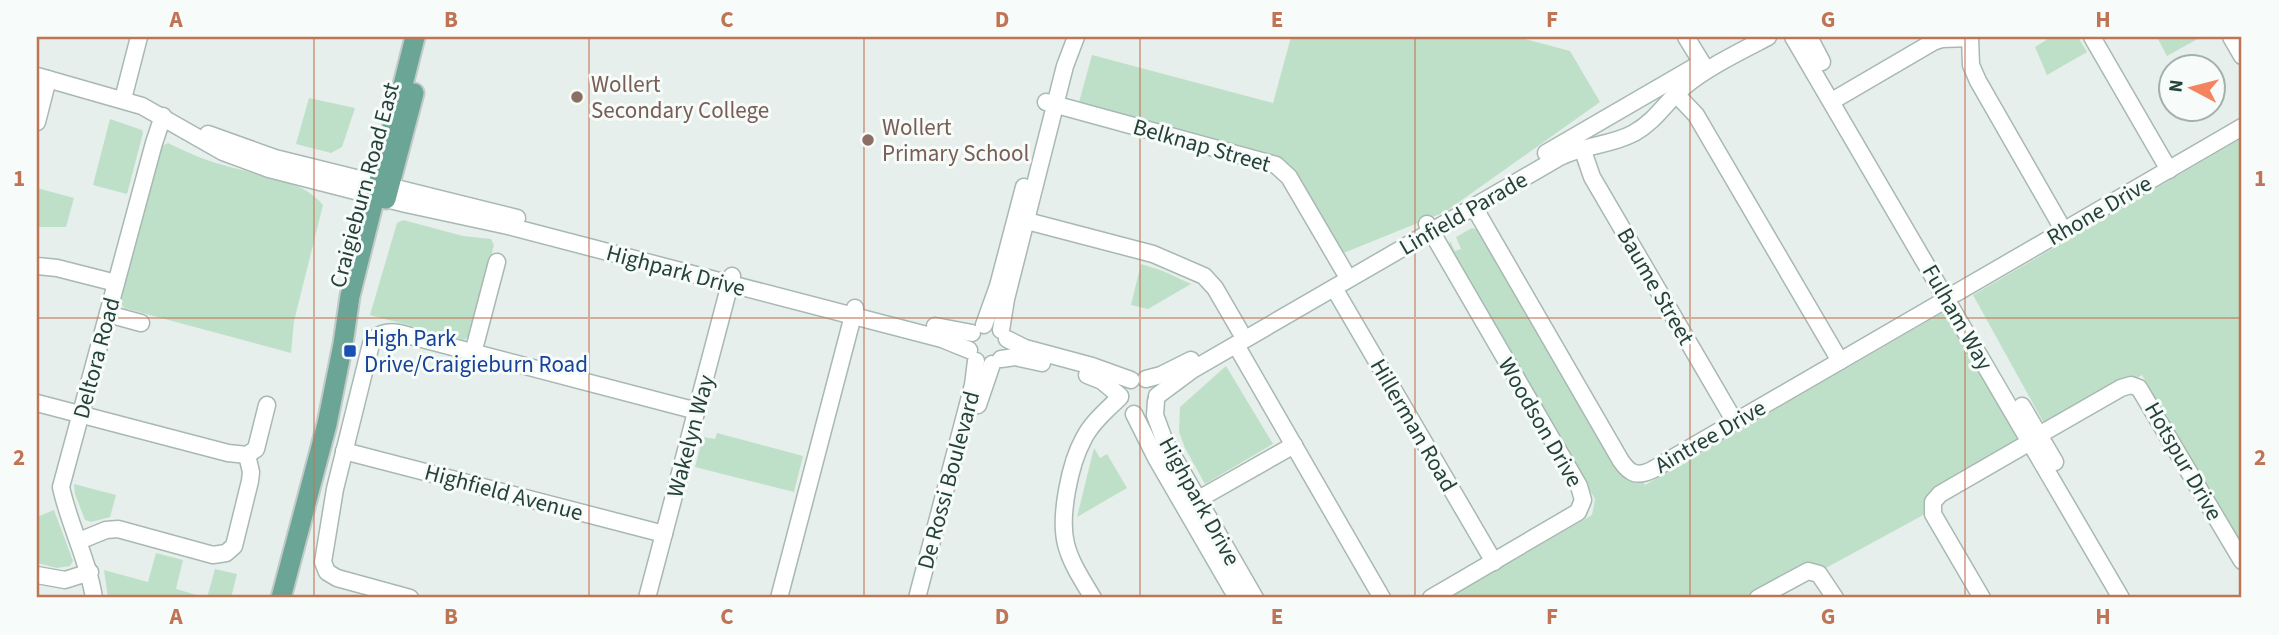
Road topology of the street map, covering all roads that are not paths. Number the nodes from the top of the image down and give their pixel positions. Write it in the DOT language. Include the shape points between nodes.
graph roads {
  1 [pos="139,37"];
  2 [pos="415,37"];
  3 [pos="427,37"];
  4 [pos="1076,37"];
  5 [pos="1686,37"];
  6 [pos="1747,37"];
  7 [pos="1768,37"];
  8 [pos="1793,37"];
  9 [pos="1809,37"];
  10 [pos="1970,37"];
  11 [pos="2092,37"];
  12 [pos="2231,37"];
  13 [pos="2242,56"];
  14 [pos="1702,63"];
  15 [pos="42,77"];
  16 [pos="1676,94"];
  17 [pos="1837,98"];
  18 [pos="123,99"];
  19 [pos="1051,103"];
  20 [pos="163,117"];
  21 [pos="37,122"];
  22 [pos="2242,127"];
  23 [pos="1582,148"];
  24 [pos="2169,170"];
  25 [pos="382,191"];
  26 [pos="1474,207"];
  27 [pos="1027,221"];
  28 [pos="1429,227"];
  29 [pos="2064,230"];
  30 [pos="497,262"];
  31 [pos="37,266"];
  32 [pos="1344,271"];
  33 [pos="731,278"];
  34 [pos="116,283"];
  35 [pos="1334,288"];
  36 [pos="1952,296"];
  37 [pos="855,311"];
  38 [pos="108,314"];
  39 [pos="141,323"];
  40 [pos="978,329"];
  41 [pos="1004,334"];
  42 [pos="1238,338"];
  43 [pos="474,353"];
  44 [pos="985,358"];
  45 [pos="1840,361"];
  46 [pos="1138,379"];
  47 [pos="1156,399"];
  48 [pos="37,404"];
  49 [pos="1125,404"];
  50 [pos="267,405"];
  51 [pos="697,411"];
  52 [pos="80,415"];
  53 [pos="1735,422"];
  54 [pos="2035,438"];
  55 [pos="1294,444"];
  56 [pos="344,451"];
  57 [pos="247,455"];
  58 [pos="1197,500"];
  59 [pos="664,534"];
  60 [pos="79,541"];
  61 [pos="2242,561"];
  62 [pos="1494,562"];
  63 [pos="90,572"];
  64 [pos="37,575"];
  65 [pos="94,598"];
  66 [pos="281,598"];
  67 [pos="410,598"];
  68 [pos="648,598"];
  69 [pos="779,598"];
  70 [pos="917,598"];
  71 [pos="927,598"];
  72 [pos="1093,598"];
  73 [pos="1237,598"];
  74 [pos="1255,598"];
  75 [pos="1382,598"];
  76 [pos="1431,598"];
  77 [pos="1758,598"];
  78 [pos="1835,598"];
  79 [pos="1982,598"];
  80 [pos="2121,598"];
  81 [pos="2133,598"];
  1 -- 18 [label="street"];
  2 -- 25 [label="main road, Craigieburn Road East"];
  3 -- 25 [label="main road, Craigieburn Road East"];
  4 -- 19 [label="street"];
  5 -- 14 [label="street"];
  6 -- 14 [label="street, Linfield Parade"];
  7 -- 16 [label="street, Linfield Parade"];
  8 -- 17 [label="street, Fulham Way"];
  9 -- 17 [label="street, Fulham Way"];
  10 -- 17 [label="street" via="1933,42"];
  10 -- 29 [label="street" via="1971,65 1978,81"];
  11 -- 24 [label="street"];
  12 -- 13 [label="street"];
  14 -- 28 [label="street, Linfield Parade"];
  15 -- 18 [label="street, Highpark Drive"];
  15 -- 21 [label="street"];
  16 -- 23 [label="street, Linfield Parade" via="1656,118 1632,134"];
  16 -- 45 [label="street" via="1696,115"];
  17 -- 36 [label="street, Fulham Way"];
  18 -- 20 [label="street, Highpark Drive"];
  19 -- 27 [label="street"];
  19 -- 32 [label="street, Belknap Street" via="1276,165 1289,177"];
  19 -- 40 [label="street" via="998,286"];
  20 -- 25 [label="street, Highpark Drive" via="252,164"];
  20 -- 34 [label="street, Deltora Road"];
  22 -- 24 [label="street, Rhone Drive"];
  23 -- 26 [label="street, Linfield Parade"];
  23 -- 53 [label="street, Baume Street" via="1592,177"];
  24 -- 29 [label="street, Rhone Drive"];
  25 -- 33 [label="street, Highpark Drive"];
  25 -- 66 [label="main road, Craigieburn Road East" via="350,296 327,424"];
  26 -- 28 [label="street, Linfield Parade"];
  26 -- 53 [label="street, Aintree Drive" via="1629,472 1640,475 1652,470"];
  27 -- 41 [label="street" via="1006,299"];
  27 -- 42 [label="street" via="1153,254 1204,276 1215,288"];
  28 -- 32 [label="street, Linfield Parade"];
  28 -- 35 [label="street, Linfield Parade"];
  28 -- 62 [label="street, Woodson Drive" via="1582,494 1578,512"];
  29 -- 36 [label="street, Rhone Drive"];
  30 -- 43 [label="street"];
  31 -- 34 [label="street"];
  32 -- 42 [label="street, Linfield Parade"];
  33 -- 37 [label="street, Highpark Drive"];
  33 -- 51 [label="street, Wakelyn Way"];
  34 -- 38 [label="street, Deltora Road"];
  35 -- 42 [label="street, Linfield Parade"];
  35 -- 62 [label="street, Hillerman Road"];
  36 -- 45 [label="street, Aintree Drive"];
  36 -- 54 [label="street, Fulham Way"];
  37 -- 40 [label="street, Highpark Drive" via="953,331"];
  37 -- 44 [label="street, Highpark Drive"];
  37 -- 69 [label="street"];
  38 -- 39 [label="street"];
  38 -- 52 [label="street, Deltora Road"];
  40 -- 41 [label="street, Highpark Drive"];
  40 -- 44 [label="street" via="970,338"];
  41 -- 44 [label="street" via="1007,350"];
  41 -- 46 [label="street" via="1025,348"];
  42 -- 46 [label="street, Linfield Parade" via="1177,368"];
  42 -- 47 [label="street, Linfield Parade"];
  42 -- 55 [label="street"];
  43 -- 51 [label="street"];
  43 -- 56 [label="street" via="394,332 375,338"];
  44 -- 49 [label="street, Highpark Drive" via="1022,358 1084,374 1102,381"];
  44 -- 70 [label="street, De Rossi Boulevard" via="973,385"];
  44 -- 71 [label="street, De Rossi Boulevard" via="976,412"];
  45 -- 53 [label="street, Aintree Drive"];
  46 -- 47 [label="street" via="1154,386"];
  46 -- 49 [label="street" via="1123,386"];
  47 -- 49 [label="street" via="1150,410 1140,414"];
  47 -- 58 [label="street, Highpark Drive" via="1160,432"];
  48 -- 52 [label="street"];
  49 -- 72 [label="street" via="1096,422 1080,447 1063,516 1070,555"];
  49 -- 73 [label="street, Highpark Drive"];
  50 -- 57 [label="street" via="256,449"];
  51 -- 59 [label="street, Wakelyn Way"];
  52 -- 57 [label="street"];
  52 -- 60 [label="street, Deltora Road" via="61,487"];
  54 -- 61 [label="street, Hotspur Drive" via="2121,388 2139,388"];
  54 -- 79 [label="street" via="1933,502 1933,514"];
  54 -- 80 [label="street, Fulham Way"];
  54 -- 81 [label="street, Fulham Way"];
  55 -- 58 [label="street"];
  55 -- 75 [label="street"];
  56 -- 59 [label="street, Highfield Avenue"];
  56 -- 67 [label="street" via="331,506 325,568 337,578"];
  57 -- 60 [label="street" via="250,481 234,546 226,553 213,555 118,529"];
  58 -- 74 [label="street, Highpark Drive"];
  59 -- 68 [label="street, Wakelyn Way"];
  60 -- 63 [label="street, Deltora Road"];
  62 -- 76 [label="street, Woodson Drive"];
  63 -- 64 [label="street" via="65,580"];
  63 -- 65 [label="street, Deltora Road"];
  77 -- 78 [label="street" via="1808,571 1823,578"];
}
